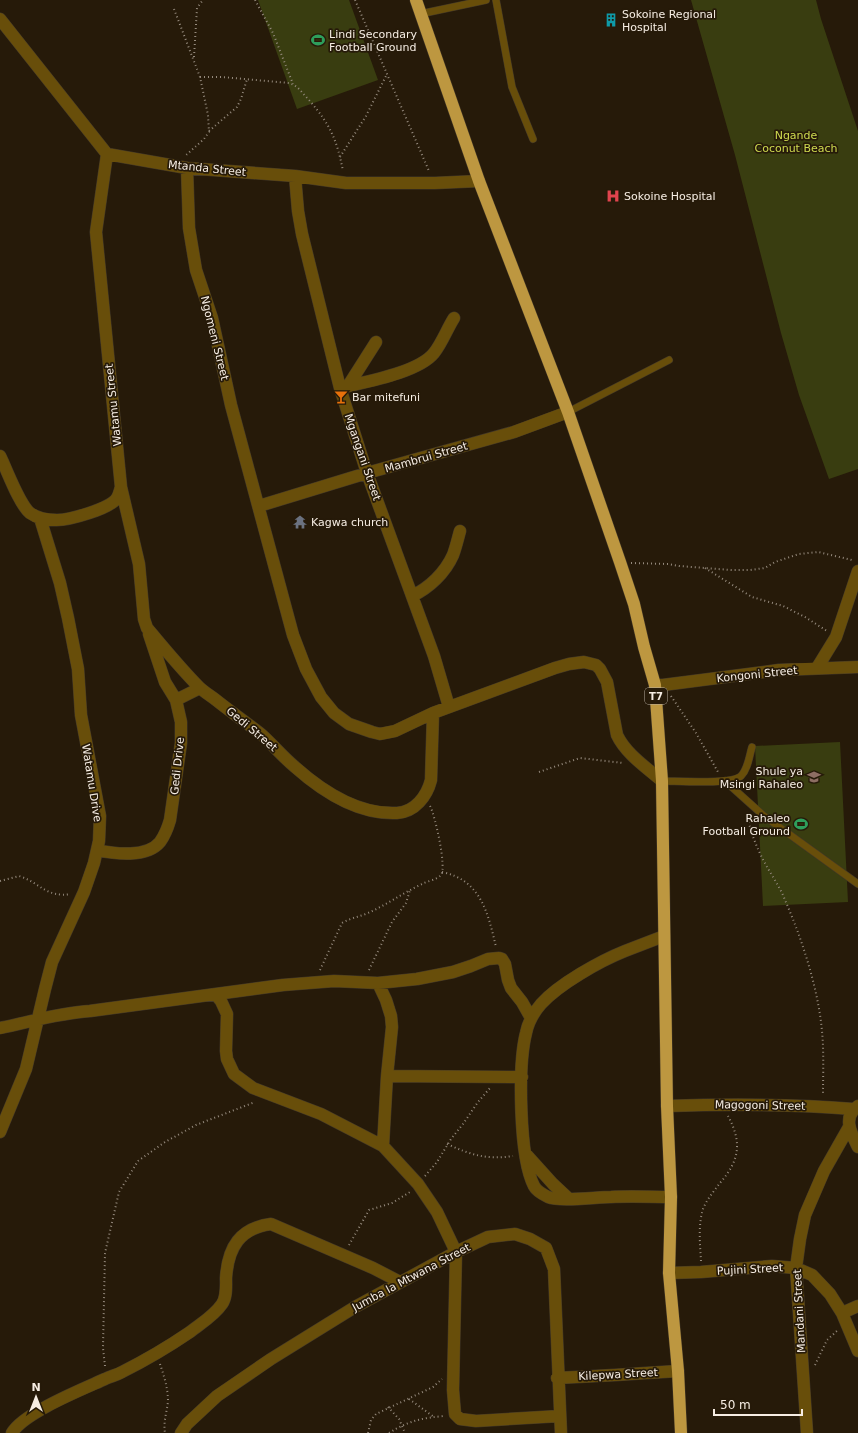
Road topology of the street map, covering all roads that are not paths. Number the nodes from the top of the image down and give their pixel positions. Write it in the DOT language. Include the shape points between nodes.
graph roads {
  1 [pos="416,0"];
  2 [pos="486,0"];
  3 [pos="496,0"];
  4 [pos="420,14"];
  5 [pos="0,19"];
  6 [pos="532,139"];
  7 [pos="107,154"];
  8 [pos="187,168"];
  9 [pos="295,176"];
  10 [pos="479,181"];
  11 [pos="454,318"];
  12 [pos="376,342"];
  13 [pos="669,360"];
  14 [pos="344,387"];
  15 [pos="568,412"];
  16 [pos="0,456"];
  17 [pos="367,473"];
  18 [pos="121,487"];
  19 [pos="259,506"];
  20 [pos="40,518"];
  21 [pos="460,530"];
  22 [pos="858,571"];
  23 [pos="412,596"];
  24 [pos="147,628"];
  25 [pos="817,668"];
  26 [pos="858,668"];
  27 [pos="659,685"];
  28 [pos="200,688"];
  29 [pos="176,700"];
  30 [pos="449,707"];
  31 [pos="433,713"];
  32 [pos="752,747"];
  33 [pos="662,781"];
  34 [pos="725,781"];
  35 [pos="97,850"];
  36 [pos="858,884"];
  37 [pos="664,936"];
  38 [pos="378,983"];
  39 [pos="216,995"];
  40 [pos="38,1018"];
  41 [pos="531,1018"];
  42 [pos="0,1028"];
  43 [pos="387,1076"];
  44 [pos="522,1077"];
  45 [pos="667,1106"];
  46 [pos="856,1107"];
  47 [pos="849,1127"];
  48 [pos="0,1132"];
  49 [pos="383,1146"];
  50 [pos="858,1147"];
  51 [pos="525,1152"];
  52 [pos="671,1197"];
  53 [pos="569,1199"];
  54 [pos="456,1252"];
  55 [pos="796,1268"];
  56 [pos="669,1273"];
  57 [pos="400,1282"];
  58 [pos="858,1306"];
  59 [pos="844,1318"];
  60 [pos="858,1351"];
  61 [pos="678,1371"];
  62 [pos="557,1378"];
  63 [pos="560,1416"];
  64 [pos="12,1433"];
  65 [pos="181,1433"];
  66 [pos="561,1433"];
  67 [pos="681,1433"];
  68 [pos="806,1433"];
  1 -- 4 [label="highway, T7"];
  2 -- 4 [label="lane"];
  3 -- 6 [label="lane" via="512,87"];
  4 -- 10 [label="highway, T7"];
  5 -- 7 [label="street"];
  7 -- 8 [label="street, Mtanda Street"];
  7 -- 18 [label="street, Watamu Street" via="96,232"];
  8 -- 9 [label="street, Mtanda Street"];
  8 -- 19 [label="street, Ngomeni Street" via="188,216 196,270 212,318 231,405"];
  9 -- 10 [label="street, Mtanda Street" via="346,183"];
  9 -- 14 [label="street, Mgangani Street" via="302,234"];
  10 -- 15 [label="highway, T7"];
  11 -- 14 [label="street" via="434,353 425,361 395,374"];
  12 -- 14 [label="street"];
  13 -- 15 [label="lane"];
  14 -- 17 [label="street, Mgangani Street"];
  15 -- 17 [label="street, Mambrui Street" via="514,432"];
  15 -- 27 [label="highway, T7" via="634,604 644,647"];
  16 -- 20 [label="street" via="22,504 30,513"];
  17 -- 19 [label="street, Mambrui Street"];
  17 -- 23 [label="street, Mgangani Street"];
  18 -- 20 [label="street" via="117,498 108,506 88,514 58,520"];
  18 -- 24 [label="street, Gedi Street" via="139,564"];
  19 -- 31 [label="street, Ngomeni Street" via="293,635 306,669 321,697 334,713 349,724 380,734 395,731"];
  20 -- 35 [label="street, Watamu Drive" via="60,582 78,669 81,715 100,816"];
  21 -- 23 [label="street" via="449,562 428,587"];
  22 -- 25 [label="street" via="836,637"];
  23 -- 30 [label="street, Mgangani Street"];
  24 -- 28 [label="street, Gedi Street"];
  24 -- 29 [label="street, Gedi Drive" via="165,682"];
  25 -- 26 [label="street, Kongoni Street"];
  25 -- 27 [label="street, Kongoni Street" via="779,670"];
  27 -- 33 [label="highway, T7"];
  28 -- 29 [label="street"];
  28 -- 31 [label="street, Gedi Street" via="262,735 296,768 324,789 348,803 384,814 402,813 413,808 425,797 431,780"];
  29 -- 35 [label="street, Gedi Drive" via="181,722 181,743 175,794 167,831 159,843 142,852 114,854"];
  30 -- 31 [label="street, Ngomeni Street"];
  30 -- 33 [label="street, Ngomeni Street" via="555,668 578,662 590,663 600,668 607,682 619,741"];
  32 -- 34 [label="lane" via="742,774 737,779"];
  33 -- 34 [label="lane"];
  33 -- 37 [label="highway, T7"];
  34 -- 36 [label="lane" via="764,816"];
  35 -- 40 [label="street, Watamu Drive" via="84,892 52,962"];
  37 -- 41 [label="street" via="624,951 561,986 541,1004"];
  37 -- 45 [label="highway, T7"];
  38 -- 39 [label="street" via="315,982"];
  38 -- 41 [label="street" via="453,972 488,958 499,958 505,964 511,988"];
  38 -- 43 [label="street" via="391,1016 392,1038"];
  39 -- 40 [label="street"];
  39 -- 49 [label="street" via="227,1014 226,1051 234,1074 253,1088 321,1114"];
  40 -- 42 [label="street"];
  40 -- 48 [label="street, Watamu Drive" via="26,1069"];
  41 -- 44 [label="street" via="526,1033"];
  43 -- 44 [label="street"];
  43 -- 49 [label="street"];
  44 -- 51 [label="street"];
  45 -- 46 [label="street, Magogoni Street" via="722,1104"];
  45 -- 52 [label="highway, T7"];
  46 -- 47 [label="street, Magogoni Street" via="849,1118"];
  47 -- 50 [label="street"];
  47 -- 55 [label="street, Mandani Street" via="824,1171 805,1215"];
  49 -- 54 [label="street" via="418,1184 436,1212"];
  51 -- 53 [label="street"];
  51 -- 53 [label="street" via="534,1188 548,1197"];
  52 -- 53 [label="street"];
  52 -- 56 [label="highway, T7"];
  54 -- 57 [label="street, Jumba la Mtwana Street"];
  54 -- 62 [label="street, Jumba la Mtwana Street" via="488,1237 515,1234 546,1248 554,1269"];
  54 -- 63 [label="street" via="453,1362 455,1414 460,1419 476,1421"];
  55 -- 56 [label="street, Pujini Street" via="772,1266"];
  55 -- 59 [label="street, Pujini Street" via="812,1276 830,1294"];
  55 -- 68 [label="street, Mandani Street"];
  56 -- 61 [label="highway, T7"];
  57 -- 64 [label="street" via="271,1224 259,1225 237,1240 228,1264 223,1303 206,1320 157,1354 30,1416"];
  57 -- 65 [label="street, Jumba la Mtwana Street" via="355,1306 217,1396"];
  58 -- 59 [label="street"];
  59 -- 60 [label="street, Pujini Street"];
  61 -- 62 [label="street, Kilepwa Street"];
  61 -- 67 [label="highway, T7"];
  62 -- 63 [label="street, Jumba la Mtwana Street"];
  63 -- 66 [label="street, Jumba la Mtwana Street"];
}
